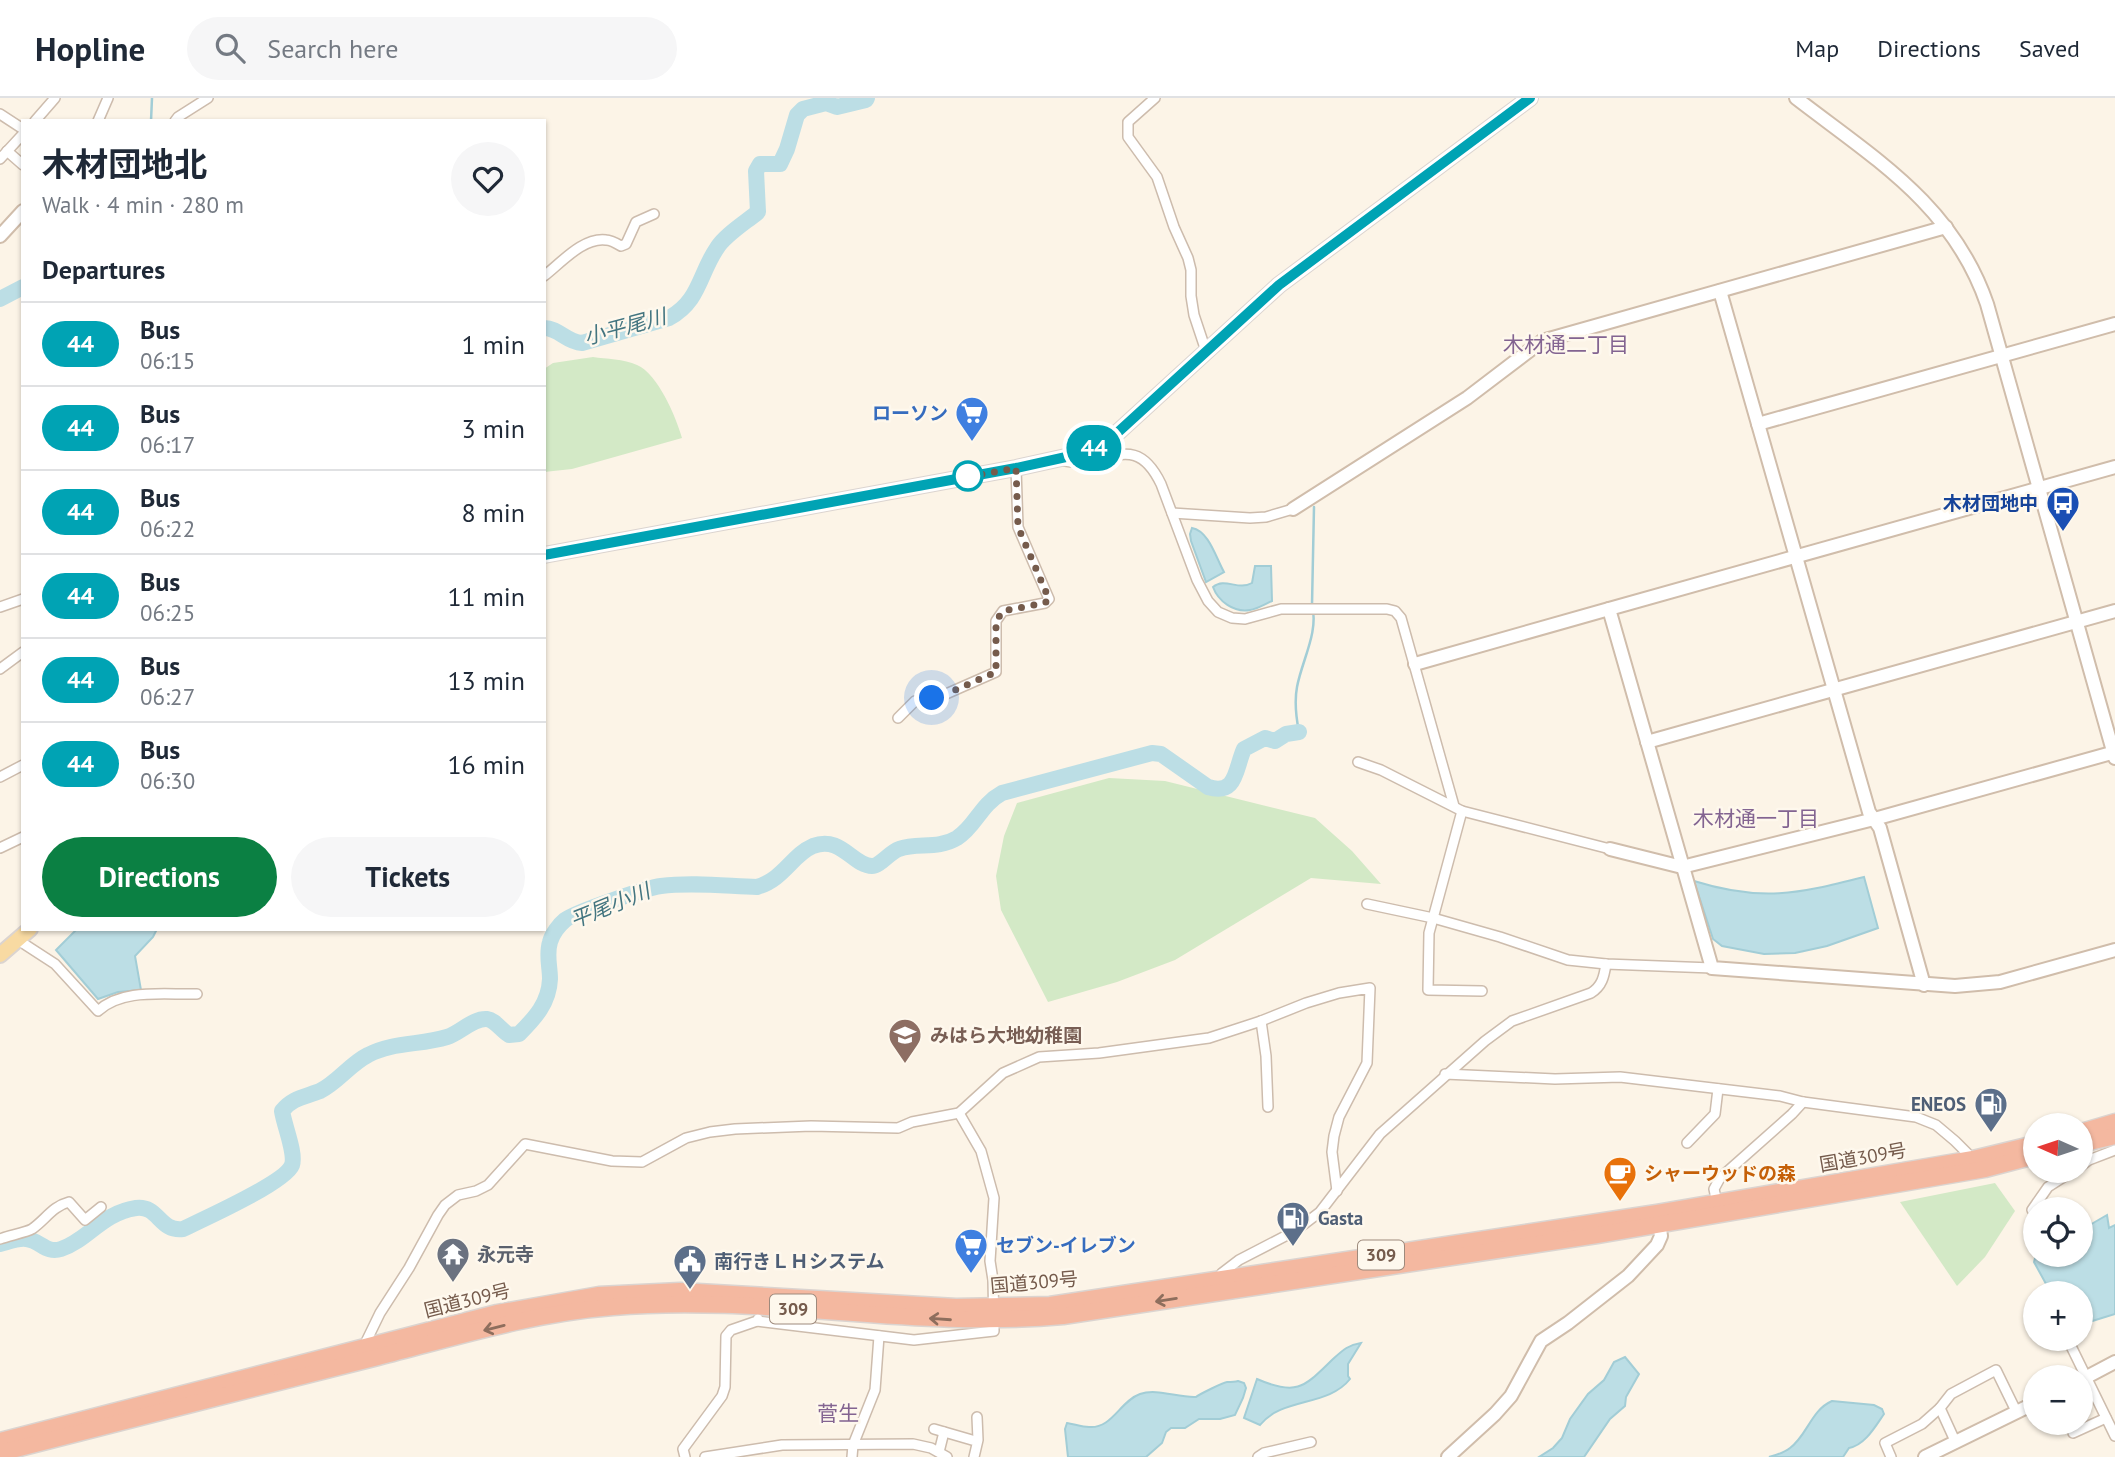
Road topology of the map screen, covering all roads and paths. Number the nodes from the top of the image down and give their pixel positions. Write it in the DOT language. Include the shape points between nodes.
graph roads {
  1 [pos="55,98"];
  2 [pos="108,98"];
  3 [pos="201,98"];
  4 [pos="208,98"];
  5 [pos="1155,98"];
  6 [pos="1530,98"];
  7 [pos="1796,98"];
  8 [pos="0,114"];
  9 [pos="37,119"];
  10 [pos="99,119"];
  11 [pos="170,119"];
  12 [pos="176,119"];
  13 [pos="21,130"];
  14 [pos="21,134"];
  15 [pos="7,151"];
  16 [pos="0,159"];
  17 [pos="21,163"];
  18 [pos="21,213"];
  19 [pos="654,214"];
  20 [pos="1946,227"];
  21 [pos="0,236"];
  22 [pos="546,274"];
  23 [pos="1720,291"];
  24 [pos="2115,324"];
  25 [pos="1206,351"];
  26 [pos="2001,355"];
  27 [pos="1758,424"];
  28 [pos="1058,459"];
  29 [pos="2115,467"];
  30 [pos="1016,468"];
  31 [pos="2039,489"];
  32 [pos="1293,509"];
  33 [pos="1172,513"];
  34 [pos="546,555"];
  35 [pos="1796,557"];
  36 [pos="21,599"];
  37 [pos="0,607"];
  38 [pos="1609,609"];
  39 [pos="2115,611"];
  40 [pos="2077,622"];
  41 [pos="21,653"];
  42 [pos="1415,664"];
  43 [pos="0,669"];
  44 [pos="1834,690"];
  45 [pos="898,718"];
  46 [pos="1647,742"];
  47 [pos="2115,754"];
  48 [pos="1358,762"];
  49 [pos="21,766"];
  50 [pos="0,778"];
  51 [pos="1458,808"];
  52 [pos="1874,820"];
  53 [pos="21,838"];
  54 [pos="0,848"];
  55 [pos="1610,849"];
  56 [pos="1682,867"];
  57 [pos="1367,904"];
  58 [pos="1433,918"];
  59 [pos="28,931"];
  60 [pos="18,940"];
  61 [pos="2115,950"];
  62 [pos="0,956"];
  63 [pos="1606,964"];
  64 [pos="1712,968"];
  65 [pos="1924,985"];
  66 [pos="1482,991"];
  67 [pos="197,994"];
  68 [pos="1261,1021"];
  69 [pos="1446,1074"];
  70 [pos="1718,1089"];
  71 [pos="1802,1102"];
  72 [pos="1268,1107"];
  73 [pos="959,1114"];
  74 [pos="2115,1122"];
  75 [pos="2093,1128"];
  76 [pos="2115,1136"];
  77 [pos="2093,1141"];
  78 [pos="1688,1143"];
  79 [pos="2023,1147"];
  80 [pos="2115,1150"];
  81 [pos="1973,1159"];
  82 [pos="2023,1159"];
  83 [pos="2093,1159"];
  84 [pos="2054,1183"];
  85 [pos="1337,1191"];
  86 [pos="2041,1197"];
  87 [pos="1717,1203"];
  88 [pos="102,1207"];
  89 [pos="1659,1219"];
  90 [pos="0,1239"];
  91 [pos="1217,1279"];
  92 [pos="994,1313"];
  93 [pos="760,1314"];
  94 [pos="879,1336"];
  95 [pos="364,1354"];
  96 [pos="2115,1362"];
  97 [pos="2093,1374"];
  98 [pos="2093,1396"];
  99 [pos="1940,1408"];
  100 [pos="2023,1410"];
  101 [pos="2017,1413"];
  102 [pos="977,1416"];
  103 [pos="2106,1418"];
  104 [pos="2093,1424"];
  105 [pos="2115,1436"];
  106 [pos="972,1440"];
  107 [pos="0,1441"];
  108 [pos="1311,1441"];
  109 [pos="853,1445"];
  110 [pos="1949,1449"];
  111 [pos="0,1453"];
  112 [pos="943,1455"];
  113 [pos="685,1457"];
  114 [pos="705,1457"];
  115 [pos="852,1457"];
  116 [pos="974,1457"];
  117 [pos="1258,1457"];
  118 [pos="1448,1457"];
  119 [pos="1891,1457"];
  120 [pos="1925,1457"];
  1 -- 9 [label="street"];
  2 -- 10 [label="street"];
  3 -- 11 [label="street"];
  4 -- 12 [label="street"];
  5 -- 25 [label="street" via="1128,122 1128,137 1157,177 1188,258 1194,315"];
  6 -- 25 [label="main road" via="1279,285"];
  7 -- 20 [label="street" via="1911,188"];
  8 -- 13 [label="street"];
  14 -- 15 [label="street"];
  15 -- 16 [label="street"];
  15 -- 17 [label="street"];
  18 -- 21 [label="street"];
  19 -- 22 [label="street" via="636,222 626,244 603,239 590,242"];
  20 -- 23 [label="street"];
  20 -- 26 [label="street" via="1976,275"];
  23 -- 27 [label="street"];
  23 -- 32 [label="street" via="1542,341 1467,398"];
  24 -- 26 [label="street"];
  25 -- 28 [label="main road" via="1116,434 1089,450"];
  26 -- 27 [label="street"];
  26 -- 31 [label="street"];
  27 -- 35 [label="street"];
  28 -- 30 [label="main road"];
  28 -- 33 [label="street" via="1077,463 1124,454 1146,460"];
  29 -- 31 [label="street"];
  30 -- 34 [label="main road"];
  30 -- 45 [label="street" via="1018,527 1049,599 999,615 996,672 946,694 915,701"];
  31 -- 35 [label="street"];
  31 -- 40 [label="street"];
  32 -- 33 [label="street" via="1250,518"];
  33 -- 42 [label="street" via="1196,580 1218,612 1245,619 1281,609 1395,611"];
  35 -- 38 [label="street"];
  35 -- 44 [label="street"];
  36 -- 37 [label="street"];
  38 -- 42 [label="street"];
  38 -- 46 [label="street"];
  39 -- 40 [label="street"];
  40 -- 44 [label="street"];
  40 -- 47 [label="street"];
  41 -- 43 [label="street"];
  42 -- 51 [label="street"];
  44 -- 46 [label="street"];
  44 -- 52 [label="street"];
  46 -- 56 [label="street"];
  47 -- 52 [label="street"];
  48 -- 51 [label="street"];
  49 -- 50 [label="street"];
  51 -- 55 [label="street"];
  51 -- 58 [label="street"];
  52 -- 56 [label="street"];
  52 -- 65 [label="street"];
  53 -- 54 [label="street"];
  55 -- 56 [label="street"];
  56 -- 64 [label="street"];
  57 -- 58 [label="street"];
  58 -- 63 [label="street" via="1568,960"];
  58 -- 66 [label="street" via="1428,990"];
  59 -- 60 [label="main road"];
  60 -- 62 [label="main road"];
  60 -- 67 [label="street" via="55,964 98,1011 106,1003 130,996"];
  61 -- 65 [label="street" via="2000,982"];
  63 -- 64 [label="street"];
  63 -- 69 [label="street" via="1598,988 1591,993 1512,1021"];
  64 -- 65 [label="street"];
  68 -- 72 [label="street"];
  68 -- 73 [label="street" via="1209,1038 1039,1057 1003,1073"];
  68 -- 85 [label="street" via="1339,993 1370,988 1367,1063 1334,1136"];
  69 -- 70 [label="street" via="1620,1077"];
  69 -- 85 [label="street" via="1380,1133"];
  70 -- 71 [label="street"];
  70 -- 78 [label="street" via="1715,1114"];
  71 -- 81 [label="street" via="1916,1117 1936,1125"];
  71 -- 87 [label="street" via="1720,1178 1714,1189"];
  73 -- 92 [label="street" via="981,1151 994,1198 990,1261"];
  73 -- 95 [label="street" via="898,1128 811,1126 710,1132 686,1138 642,1162 612,1161 525,1144 488,1185 458,1195 445,1205 380,1313"];
  74 -- 75 [label="highway"];
  76 -- 77 [label="highway"];
  79 -- 81 [label="highway, 国道309号 / 309"];
  80 -- 83 [label="street"];
  81 -- 87 [label="highway, 国道309号 / 309"];
  82 -- 89 [label="highway, 国道309号 / 309"];
  84 -- 86 [label="street"];
  85 -- 91 [label="street" via="1320,1212 1239,1260"];
  87 -- 89 [label="highway, 国道309号 / 309"];
  88 -- 90 [label="street" via="85,1220 69,1202 60,1204 29,1231"];
  89 -- 91 [label="highway, 国道309号 / 309"];
  89 -- 92 [label="highway, 国道309号 / 309, one-way" via="1087,1312 1026,1319"];
  89 -- 118 [label="street" via="1657,1245 1628,1276 1541,1341 1511,1396"];
  91 -- 92 [label="highway, 国道309号 / 309"];
  92 -- 93 [label="highway, 国道309号 / 309, one-way" via="959,1320"];
  92 -- 94 [label="street" via="993,1331 914,1340"];
  92 -- 95 [label="highway, 国道309号 / 309" via="722,1292 639,1292 530,1306"];
  93 -- 94 [label="street"];
  93 -- 95 [label="highway, 国道309号 / 309, one-way" via="670,1304 611,1307 558,1313"];
  93 -- 113 [label="street" via="726,1336 722,1396 683,1450"];
  94 -- 109 [label="street" via="875,1390"];
  95 -- 107 [label="highway, 国道309号 / 309"];
  95 -- 111 [label="highway, 国道309号 / 309"];
  96 -- 97 [label="street"];
  98 -- 103 [label="street"];
  99 -- 101 [label="street" via="1951,1394 1996,1370"];
  99 -- 110 [label="street"];
  99 -- 119 [label="street" via="1923,1424 1885,1443"];
  100 -- 101 [label="street"];
  101 -- 110 [label="street"];
  102 -- 116 [label="street"];
  103 -- 104 [label="street"];
  103 -- 105 [label="street"];
  106 -- 112 [label="street" via="939,1430"];
  108 -- 117 [label="street"];
  109 -- 112 [label="street" via="913,1444"];
  109 -- 114 [label="street" via="782,1445"];
  109 -- 115 [label="street"];
  110 -- 120 [label="street"];
}
